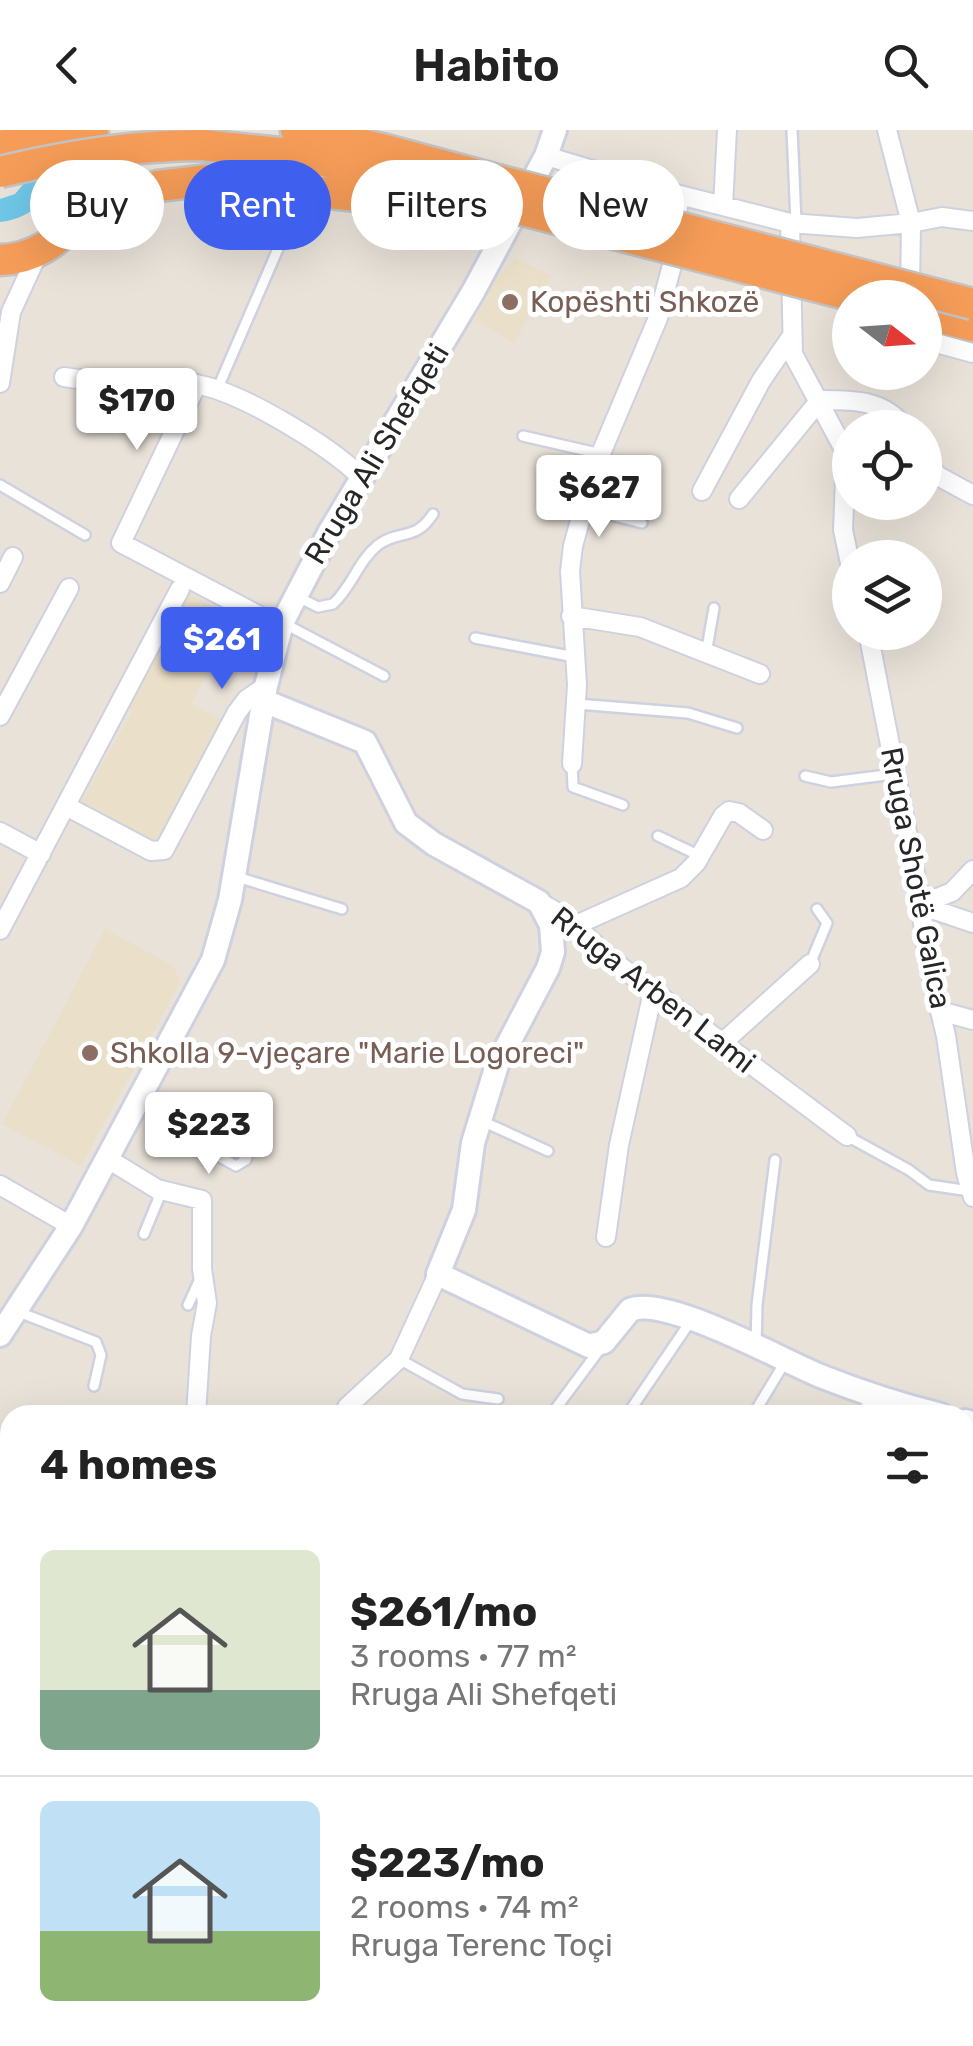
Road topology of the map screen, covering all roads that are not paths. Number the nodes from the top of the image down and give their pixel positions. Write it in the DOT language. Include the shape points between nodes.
graph roads {
  1 [pos="75,130"];
  2 [pos="92,130"];
  3 [pos="296,130"];
  4 [pos="384,130"];
  5 [pos="555,130"];
  6 [pos="727,130"];
  7 [pos="792,130"];
  8 [pos="887,130"];
  9 [pos="0,146"];
  10 [pos="546,156"];
  11 [pos="95,160"];
  12 [pos="413,160"];
  13 [pos="438,160"];
  14 [pos="560,160"];
  15 [pos="351,165"];
  16 [pos="0,172"];
  17 [pos="164,185"];
  18 [pos="351,195"];
  19 [pos="684,196"];
  20 [pos="523,198"];
  21 [pos="523,200"];
  22 [pos="723,206"];
  23 [pos="973,221"];
  24 [pos="911,222"];
  25 [pos="793,223"];
  26 [pos="38,250"];
  27 [pos="277,250"];
  28 [pos="674,250"];
  29 [pos="0,260"];
  30 [pos="910,280"];
  31 [pos="832,290"];
  32 [pos="973,304"];
  33 [pos="942,318"];
  34 [pos="973,326"];
  35 [pos="791,336"];
  36 [pos="942,345"];
  37 [pos="973,353"];
  38 [pos="64,377"];
  39 [pos="0,383"];
  40 [pos="197,384"];
  41 [pos="217,390"];
  42 [pos="820,400"];
  43 [pos="887,410"];
  44 [pos="523,436"];
  45 [pos="600,454"];
  46 [pos="362,478"];
  47 [pos="942,478"];
  48 [pos="0,485"];
  49 [pos="702,491"];
  50 [pos="973,496"];
  51 [pos="738,499"];
  52 [pos="582,508"];
  53 [pos="433,514"];
  54 [pos="642,523"];
  55 [pos="85,534"];
  56 [pos="845,540"];
  57 [pos="14,557"];
  58 [pos="0,583"];
  59 [pos="69,588"];
  60 [pos="180,589"];
  61 [pos="295,596"];
  62 [pos="714,608"];
  63 [pos="571,616"];
  64 [pos="282,625"];
  65 [pos="475,638"];
  66 [pos="872,650"];
  67 [pos="706,654"];
  68 [pos="574,657"];
  69 [pos="760,674"];
  70 [pos="384,676"];
  71 [pos="265,694"];
  72 [pos="577,704"];
  73 [pos="0,716"];
  74 [pos="737,728"];
  75 [pos="572,764"];
  76 [pos="897,774"];
  77 [pos="804,776"];
  78 [pos="623,805"];
  79 [pos="66,806"];
  80 [pos="764,830"];
  81 [pos="0,832"];
  82 [pos="658,836"];
  83 [pos="41,854"];
  84 [pos="700,856"];
  85 [pos="973,870"];
  86 [pos="234,877"];
  87 [pos="534,900"];
  88 [pos="920,905"];
  89 [pos="342,909"];
  90 [pos="816,909"];
  91 [pos="973,922"];
  92 [pos="576,925"];
  93 [pos="0,930"];
  94 [pos="810,964"];
  95 [pos="654,992"];
  96 [pos="940,1011"];
  97 [pos="973,1020"];
  98 [pos="721,1044"];
  99 [pos="142,1092"];
  100 [pos="480,1120"];
  101 [pos="967,1129"];
  102 [pos="205,1130"];
  103 [pos="848,1136"];
  104 [pos="548,1150"];
  105 [pos="108,1159"];
  106 [pos="774,1160"];
  107 [pos="0,1185"];
  108 [pos="157,1189"];
  109 [pos="972,1194"];
  110 [pos="71,1226"];
  111 [pos="144,1234"];
  112 [pos="606,1237"];
  113 [pos="202,1269"];
  114 [pos="438,1274"];
  115 [pos="188,1305"];
  116 [pos="16,1311"];
  117 [pos="692,1319"];
  118 [pos="0,1335"];
  119 [pos="604,1342"];
  120 [pos="756,1348"];
  121 [pos="399,1359"];
  122 [pos="785,1362"];
  123 [pos="94,1386"];
  124 [pos="498,1400"];
  125 [pos="197,1405"];
  126 [pos="349,1405"];
  127 [pos="558,1405"];
  128 [pos="635,1405"];
  129 [pos="760,1405"];
  130 [pos="870,1405"];
  1 -- 9 [label="highway"];
  2 -- 11 [label="highway"];
  3 -- 12 [label="highway"];
  4 -- 13 [label="highway"];
  5 -- 10 [label="main road, Rruga Ali Shefqeti"];
  6 -- 22 [label="street"];
  7 -- 25 [label="lane"];
  8 -- 24 [label="street"];
  10 -- 14 [label="street"];
  10 -- 46 [label="main road, Rruga Ali Shefqeti"];
  15 -- 16 [label="highway, bridge" via="202,145 146,146"];
  17 -- 18 [label="highway" via="209,180"];
  19 -- 22 [label="street"];
  20 -- 32 [label="highway, bridge"];
  21 -- 31 [label="highway, bridge"];
  22 -- 25 [label="street"];
  23 -- 24 [label="street" via="942,216"];
  24 -- 25 [label="street" via="857,228"];
  24 -- 30 [label="street"];
  25 -- 35 [label="street"];
  26 -- 29 [label="highway"];
  26 -- 39 [label="street" via="12,312"];
  27 -- 41 [label="lane"];
  28 -- 45 [label="street" via="658,318"];
  33 -- 34 [label="highway"];
  35 -- 42 [label="street" via="798,369"];
  35 -- 49 [label="street"];
  36 -- 37 [label="street"];
  38 -- 40 [label="street"];
  40 -- 41 [label="street"];
  40 -- 64 [label="street" via="121,543"];
  41 -- 46 [label="street" via="304,433"];
  42 -- 43 [label="street"];
  42 -- 51 [label="street"];
  42 -- 56 [label="street" via="846,452"];
  44 -- 45 [label="lane"];
  45 -- 52 [label="street"];
  46 -- 61 [label="main road, Rruga Ali Shefqeti"];
  47 -- 50 [label="street"];
  48 -- 55 [label="lane"];
  52 -- 54 [label="lane"];
  52 -- 63 [label="street" via="570,571"];
  53 -- 61 [label="lane" via="413,535 374,549 334,604 318,607"];
  57 -- 58 [label="street"];
  59 -- 73 [label="street"];
  60 -- 79 [label="street"];
  61 -- 64 [label="main road, Rruga Ali Shefqeti"];
  62 -- 67 [label="lane"];
  63 -- 67 [label="street" via="623,622"];
  63 -- 68 [label="street"];
  64 -- 70 [label="lane"];
  64 -- 71 [label="main road, Rruga Ali Shefqeti"];
  65 -- 68 [label="lane"];
  66 -- 76 [label="street, Rruga Shotë Galica"];
  67 -- 69 [label="street"];
  68 -- 72 [label="street"];
  71 -- 79 [label="street" via="247,699 237,712 164,850 151,851"];
  71 -- 86 [label="main road, Rruga Ali Shefqeti"];
  71 -- 87 [label="main road, Rruga Arben Lami" via="365,742 406,823"];
  72 -- 74 [label="lane" via="688,713"];
  72 -- 75 [label="street"];
  75 -- 78 [label="lane" via="573,787"];
  76 -- 77 [label="lane" via="831,782"];
  76 -- 88 [label="street, Rruga Shotë Galica"];
  79 -- 83 [label="street"];
  80 -- 84 [label="street" via="729,811"];
  81 -- 83 [label="street"];
  82 -- 84 [label="lane"];
  83 -- 93 [label="street"];
  84 -- 92 [label="street" via="660,890"];
  85 -- 88 [label="street" via="952,892"];
  86 -- 89 [label="lane"];
  86 -- 99 [label="main road, Rruga Ali Shefqeti" via="213,960"];
  87 -- 92 [label="street, Rruga Arben Lami"];
  87 -- 100 [label="main road" via="551,925 553,952 497,1065"];
  88 -- 91 [label="street"];
  88 -- 96 [label="street, Rruga Shotë Galica"];
  90 -- 94 [label="lane" via="828,924"];
  92 -- 95 [label="street, Rruga Arben Lami"];
  94 -- 98 [label="street"];
  95 -- 98 [label="street, Rruga Arben Lami"];
  95 -- 112 [label="street" via="619,1144"];
  96 -- 97 [label="street"];
  96 -- 101 [label="street, Rruga Shotë Galica"];
  98 -- 103 [label="street, Rruga Arben Lami"];
  99 -- 102 [label="lane"];
  99 -- 105 [label="main road, Rruga Ali Shefqeti"];
  100 -- 104 [label="lane"];
  100 -- 114 [label="main road" via="464,1210"];
  101 -- 109 [label="street, Rruga Shotë Galica"];
  102 -- 102 [label="lane" via="247,1157 246,1160 236,1166 202,1148"];
  103 -- 109 [label="lane, Rruga Arben Lami" via="929,1185"];
  105 -- 108 [label="street"];
  105 -- 110 [label="main road, Rruga Ali Shefqeti"];
  106 -- 120 [label="lane"];
  107 -- 110 [label="street"];
  108 -- 111 [label="lane"];
  108 -- 113 [label="street" via="202,1200"];
  110 -- 116 [label="main road, Rruga Ali Shefqeti"];
  113 -- 115 [label="lane"];
  113 -- 125 [label="street" via="207,1292"];
  114 -- 119 [label="main road" via="589,1346"];
  114 -- 121 [label="street"];
  116 -- 118 [label="main road, Rruga Ali Shefqeti"];
  116 -- 123 [label="lane" via="96,1342 101,1355"];
  117 -- 119 [label="main road" via="637,1306"];
  117 -- 120 [label="main road"];
  117 -- 128 [label="lane"];
  119 -- 127 [label="lane"];
  120 -- 122 [label="main road"];
  121 -- 124 [label="lane" via="462,1394"];
  121 -- 126 [label="street"];
  122 -- 129 [label="lane"];
  122 -- 130 [label="main road"];
}
